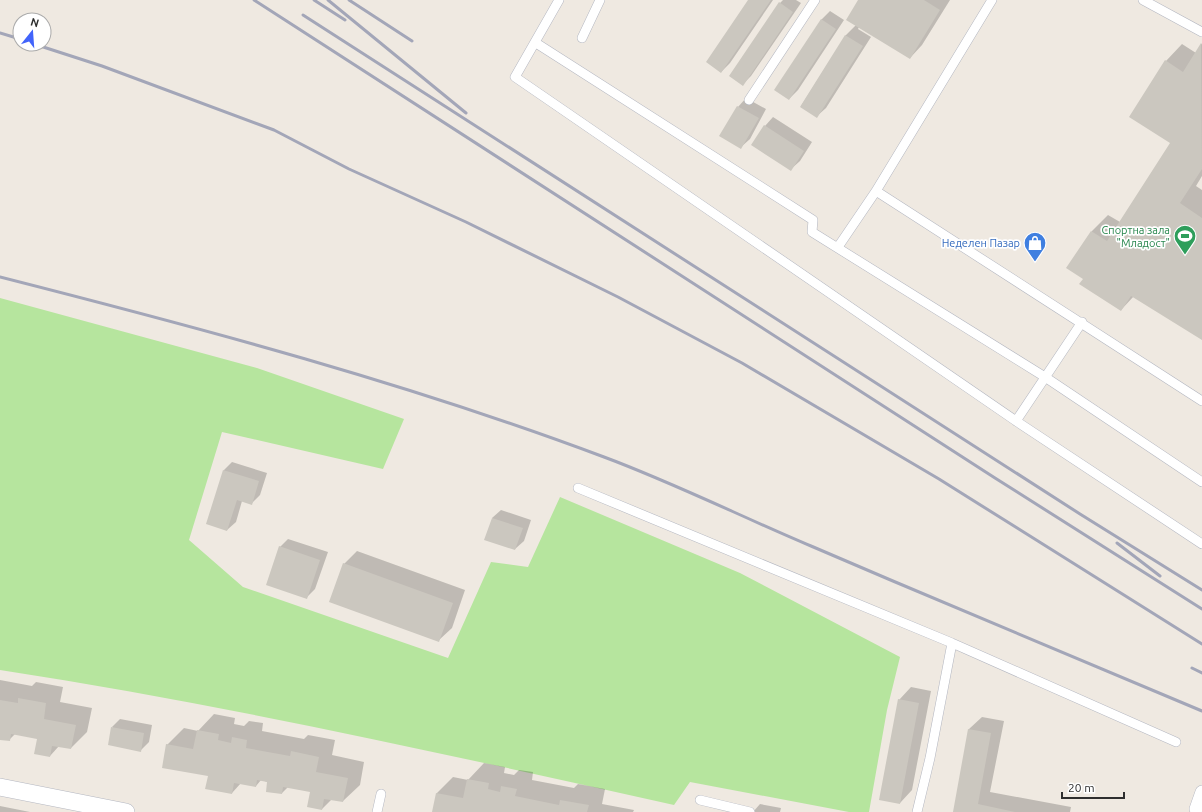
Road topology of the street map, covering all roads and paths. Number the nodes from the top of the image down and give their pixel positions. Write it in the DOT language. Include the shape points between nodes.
graph roads {
  1 [pos="559,0"];
  2 [pos="600,0"];
  3 [pos="815,0"];
  4 [pos="992,0"];
  5 [pos="1143,0"];
  6 [pos="1202,32"];
  7 [pos="582,38"];
  8 [pos="536,44"];
  9 [pos="749,100"];
  10 [pos="876,191"];
  11 [pos="838,247"];
  12 [pos="1082,322"];
  13 [pos="1045,377"];
  14 [pos="1202,401"];
  15 [pos="1016,421"];
  16 [pos="1202,482"];
  17 [pos="578,488"];
  18 [pos="1202,544"];
  19 [pos="952,643"];
  20 [pos="1176,742"];
  21 [pos="0,787"];
  22 [pos="1202,792"];
  23 [pos="380,794"];
  24 [pos="700,800"];
  25 [pos="1199,810"];
  26 [pos="126,812"];
  27 [pos="378,812"];
  28 [pos="750,812"];
  29 [pos="918,812"];
  1 -- 8 [label="lane"];
  2 -- 7 [label="lane"];
  3 -- 9 [label="lane"];
  4 -- 10 [label="lane"];
  5 -- 6 [label="lane"];
  8 -- 11 [label="lane" via="813,220 812,232"];
  8 -- 15 [label="lane" via="515,77"];
  10 -- 11 [label="lane"];
  10 -- 12 [label="lane"];
  11 -- 13 [label="lane"];
  12 -- 13 [label="lane"];
  12 -- 14 [label="lane"];
  13 -- 15 [label="lane"];
  13 -- 16 [label="lane"];
  15 -- 18 [label="lane"];
  17 -- 19 [label="lane"];
  19 -- 20 [label="lane"];
  19 -- 29 [label="lane"];
  21 -- 26 [label="street"];
  22 -- 25 [label="street"];
  23 -- 27 [label="lane"];
  24 -- 28 [label="lane"];
}
